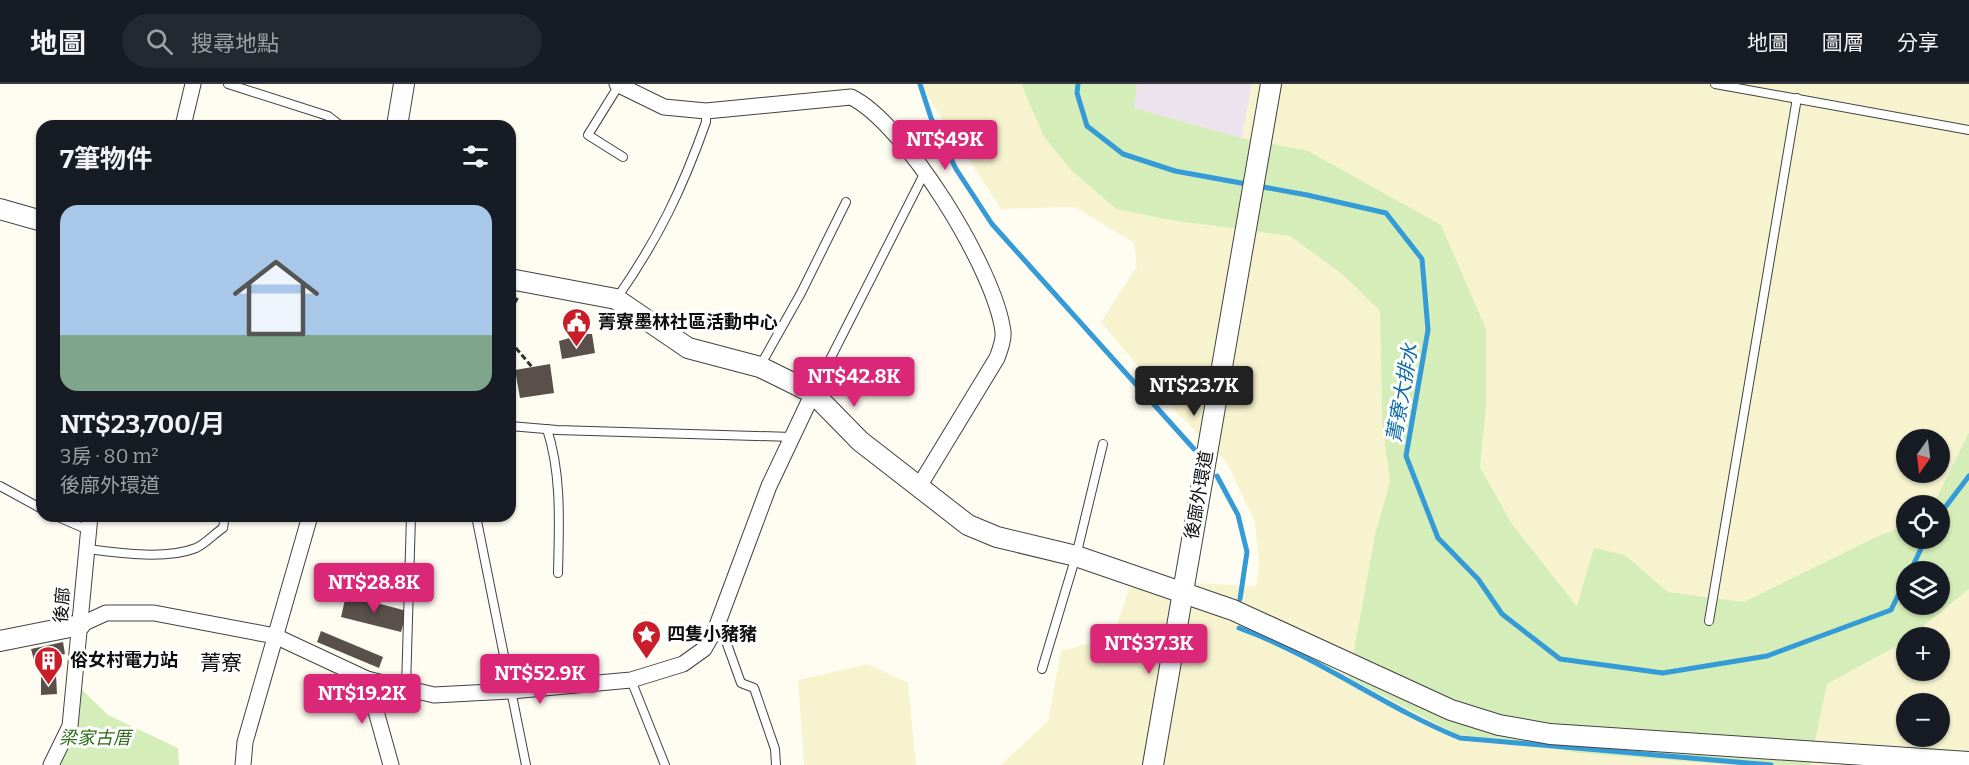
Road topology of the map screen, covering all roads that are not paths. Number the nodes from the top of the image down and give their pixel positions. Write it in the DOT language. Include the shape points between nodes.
graph roads {
  1 [pos="193,84"];
  2 [pos="228,84"];
  3 [pos="404,84"];
  4 [pos="618,84"];
  5 [pos="1271,84"];
  6 [pos="1715,84"];
  7 [pos="1797,98"];
  8 [pos="706,111"];
  9 [pos="184,120"];
  10 [pos="333,120"];
  11 [pos="399,120"];
  12 [pos="1969,130"];
  13 [pos="623,157"];
  14 [pos="926,171"];
  15 [pos="846,202"];
  16 [pos="0,209"];
  17 [pos="36,219"];
  18 [pos="516,280"];
  19 [pos="616,299"];
  20 [pos="760,367"];
  21 [pos="813,393"];
  22 [pos="516,426"];
  23 [pos="547,429"];
  24 [pos="792,437"];
  25 [pos="1103,444"];
  26 [pos="0,486"];
  27 [pos="918,489"];
  28 [pos="36,506"];
  29 [pos="224,522"];
  30 [pos="308,522"];
  31 [pos="411,522"];
  32 [pos="477,522"];
  33 [pos="89,523"];
  34 [pos="87,549"];
  35 [pos="1076,556"];
  36 [pos="558,573"];
  37 [pos="1183,591"];
  38 [pos="1709,621"];
  39 [pos="80,625"];
  40 [pos="716,628"];
  41 [pos="275,636"];
  42 [pos="0,641"];
  43 [pos="1042,669"];
  44 [pos="367,679"];
  45 [pos="631,680"];
  46 [pos="406,690"];
  47 [pos="511,692"];
  48 [pos="1969,762"];
  49 [pos="51,765"];
  50 [pos="243,765"];
  51 [pos="391,765"];
  52 [pos="526,765"];
  53 [pos="665,765"];
  54 [pos="776,765"];
  55 [pos="1153,765"];
  1 -- 9 [label="street"];
  2 -- 10 [label="lane"];
  3 -- 11 [label="street"];
  4 -- 8 [label="street" via="664,106"];
  4 -- 13 [label="lane" via="588,135"];
  5 -- 37 [label="street, 後廍外環道"];
  6 -- 7 [label="lane"];
  7 -- 12 [label="lane"];
  7 -- 38 [label="lane"];
  8 -- 14 [label="street" via="851,97 866,104"];
  8 -- 19 [label="lane" via="706,122 677,200"];
  14 -- 21 [label="lane"];
  14 -- 27 [label="street" via="972,249 999,310 1004,335 997,358"];
  15 -- 20 [label="lane"];
  16 -- 17 [label="street"];
  18 -- 19 [label="street"];
  19 -- 20 [label="street" via="688,348"];
  20 -- 21 [label="street"];
  21 -- 24 [label="street"];
  21 -- 27 [label="street" via="860,441"];
  22 -- 23 [label="lane"];
  23 -- 24 [label="lane"];
  23 -- 36 [label="lane" via="555,454 559,503"];
  24 -- 40 [label="street" via="761,503"];
  25 -- 35 [label="lane"];
  26 -- 28 [label="lane"];
  27 -- 35 [label="street" via="968,525 997,537"];
  29 -- 34 [label="lane" via="223,528 198,547 177,553 123,554"];
  30 -- 41 [label="street"];
  31 -- 46 [label="lane"];
  32 -- 47 [label="lane"];
  33 -- 34 [label="street, 後廍"];
  34 -- 39 [label="street, 後廍"];
  35 -- 37 [label="street"];
  35 -- 43 [label="lane"];
  37 -- 48 [label="street" via="1451,710 1499,725 1550,734"];
  37 -- 55 [label="street, 後廍外環道"];
  39 -- 41 [label="street" via="106,613 154,613"];
  39 -- 42 [label="street"];
  39 -- 49 [label="street, 後廍" via="70,726"];
  40 -- 45 [label="street" via="705,649 682,664"];
  40 -- 54 [label="lane" via="723,633 741,683 754,688 775,749"];
  41 -- 44 [label="street"];
  41 -- 50 [label="street" via="245,742"];
  44 -- 46 [label="street"];
  44 -- 51 [label="street"];
  45 -- 47 [label="street"];
  45 -- 53 [label="lane"];
  46 -- 47 [label="street" via="434,694"];
  47 -- 52 [label="lane"];
}
